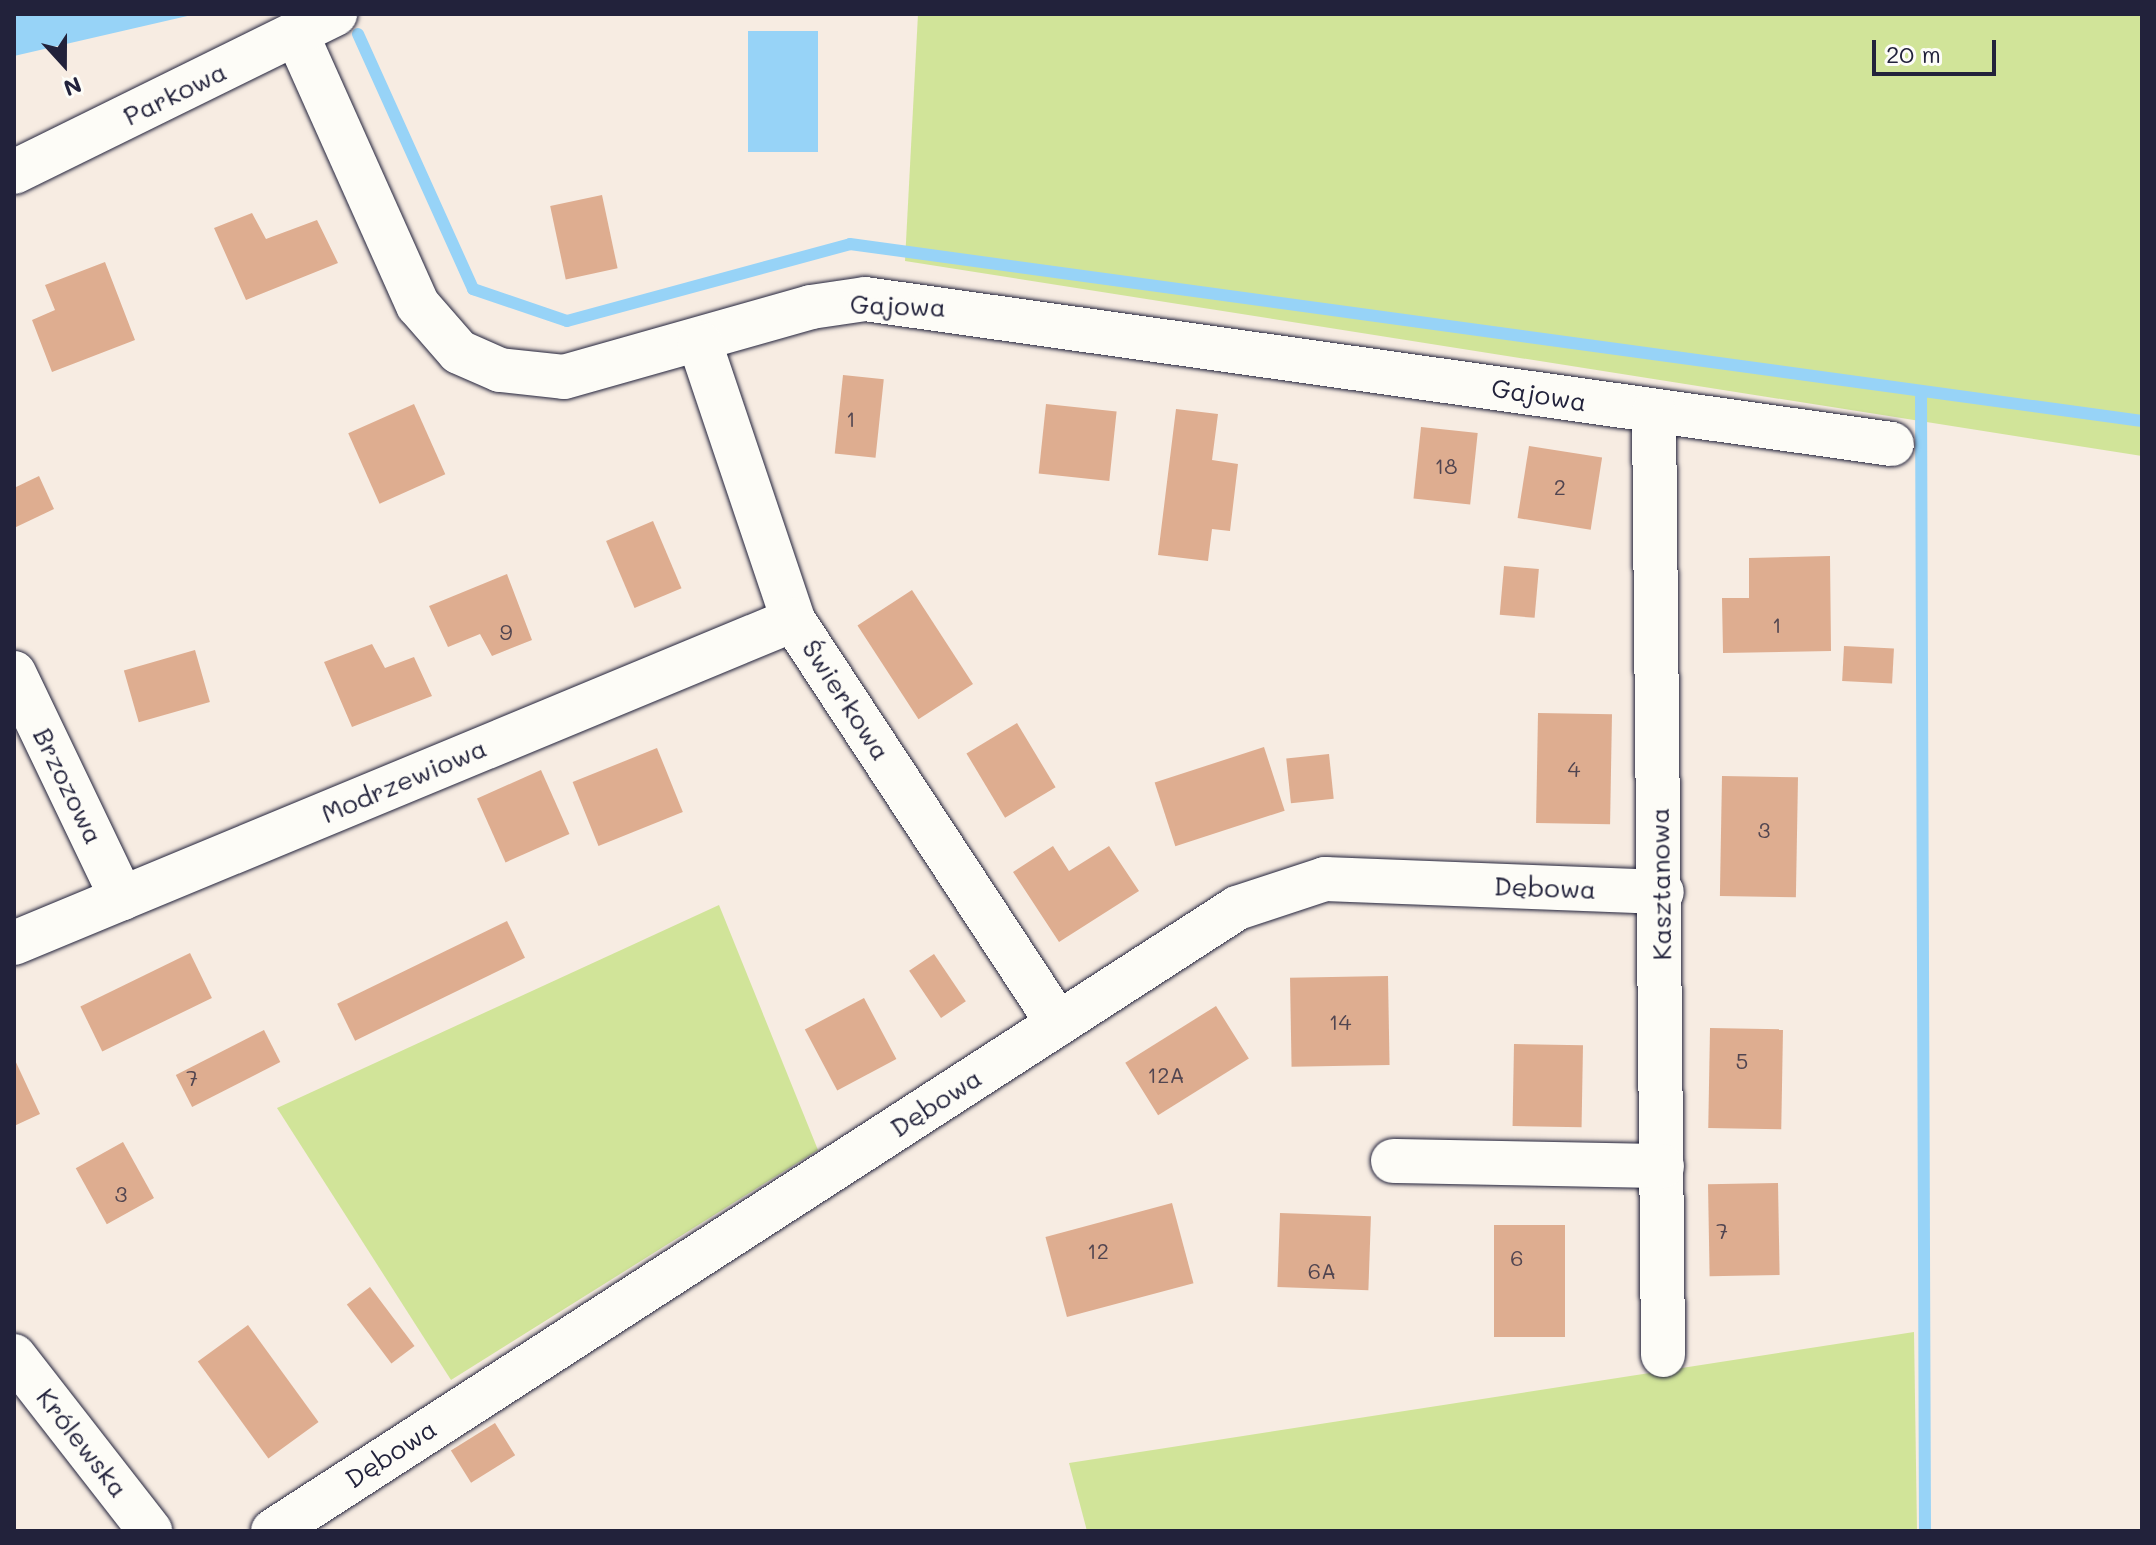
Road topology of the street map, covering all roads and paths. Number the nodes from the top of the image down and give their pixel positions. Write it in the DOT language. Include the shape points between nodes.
graph roads {
  1 [pos="335,14"];
  2 [pos="297,35"];
  3 [pos="14,172"];
  4 [pos="700,343"];
  5 [pos="1654,412"];
  6 [pos="1892,444"];
  7 [pos="793,620"];
  8 [pos="14,673"];
  9 [pos="1662,892"];
  10 [pos="122,898"];
  11 [pos="14,943"];
  12 [pos="1058,1024"];
  13 [pos="1393,1161"];
  14 [pos="1662,1166"];
  15 [pos="1663,1355"];
  16 [pos="14,1356"];
  17 [pos="150,1531"];
  18 [pos="273,1531"];
  1 -- 2 [label="street, Parkowa"];
  2 -- 3 [label="street, Parkowa"];
  2 -- 4 [label="street, Gajowa" via="418,305 459,352 500,370 564,377"];
  4 -- 5 [label="street, Gajowa" via="811,307 919,302"];
  4 -- 7 [label="street, Świerkowa"];
  5 -- 6 [label="street, Gajowa"];
  5 -- 9 [label="street, Kasztanowa"];
  7 -- 10 [label="street, Modrzewiowa"];
  7 -- 12 [label="street, Świerkowa"];
  8 -- 10 [label="street, Brzozowa"];
  9 -- 12 [label="street, Dębowa" via="1325,879 1237,908"];
  9 -- 14 [label="street, Kasztanowa"];
  10 -- 11 [label="street, Modrzewiowa"];
  12 -- 18 [label="street, Dębowa"];
  13 -- 14 [label="street"];
  14 -- 15 [label="street, Kasztanowa"];
  16 -- 17 [label="street, Królewska"];
}
